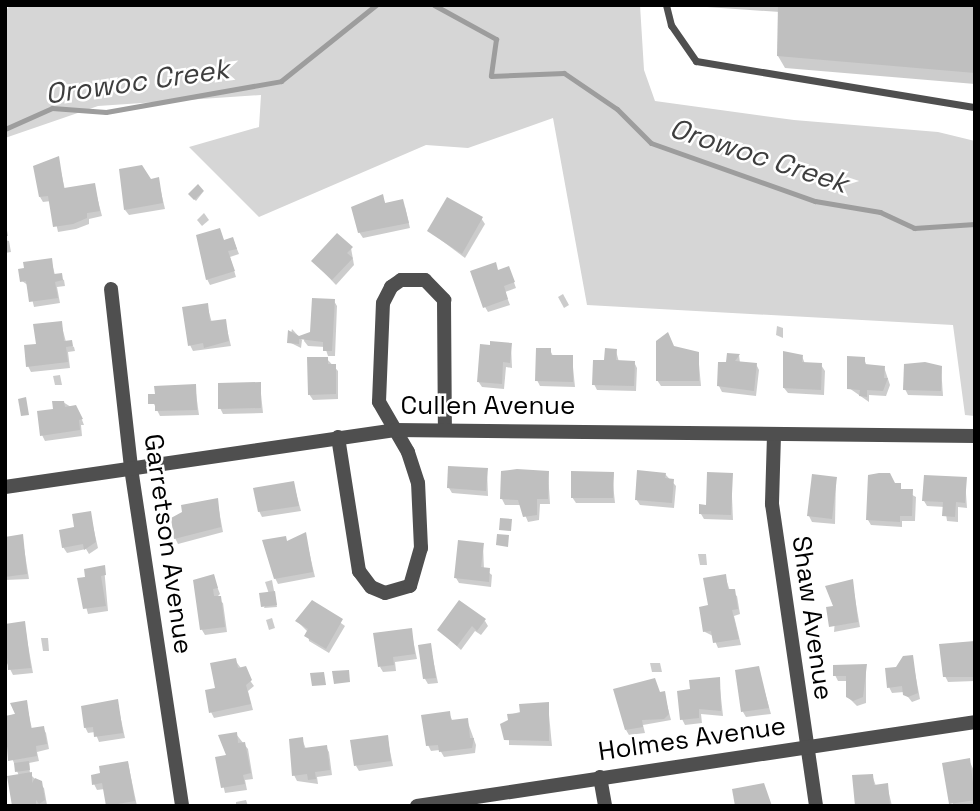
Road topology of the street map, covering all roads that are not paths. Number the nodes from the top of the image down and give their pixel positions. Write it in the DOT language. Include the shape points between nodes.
graph roads {
  1 [pos="666,5"];
  2 [pos="975,107"];
  3 [pos="111,289"];
  4 [pos="445,428"];
  5 [pos="395,430"];
  6 [pos="774,435"];
  7 [pos="975,436"];
  8 [pos="338,437"];
  9 [pos="131,468"];
  10 [pos="5,487"];
  11 [pos="975,722"];
  12 [pos="806,748"];
  13 [pos="600,777"];
  14 [pos="182,806"];
  15 [pos="417,806"];
  16 [pos="605,806"];
  17 [pos="816,806"];
  1 -- 2 [label="lane" via="671,25 696,61"];
  3 -- 9 [label="street, Garretson Avenue"];
  4 -- 5 [label="street, Cullen Avenue"];
  4 -- 5 [label="street" via="444,300 425,280 401,280 391,287 383,303 379,366 379,402"];
  4 -- 6 [label="street, Cullen Avenue"];
  5 -- 8 [label="street, Cullen Avenue"];
  5 -- 8 [label="street" via="418,483 421,548 410,586 393,593 371,587 359,571"];
  6 -- 7 [label="street, Cullen Avenue"];
  6 -- 12 [label="street, Shaw Avenue" via="772,504"];
  8 -- 9 [label="street, Cullen Avenue"];
  9 -- 10 [label="street, Cullen Avenue"];
  9 -- 14 [label="street, Garretson Avenue"];
  11 -- 12 [label="street, Holmes Avenue"];
  12 -- 13 [label="street, Holmes Avenue"];
  12 -- 17 [label="street, Shaw Avenue"];
  13 -- 15 [label="street, Holmes Avenue"];
  13 -- 16 [label="street"];
}
